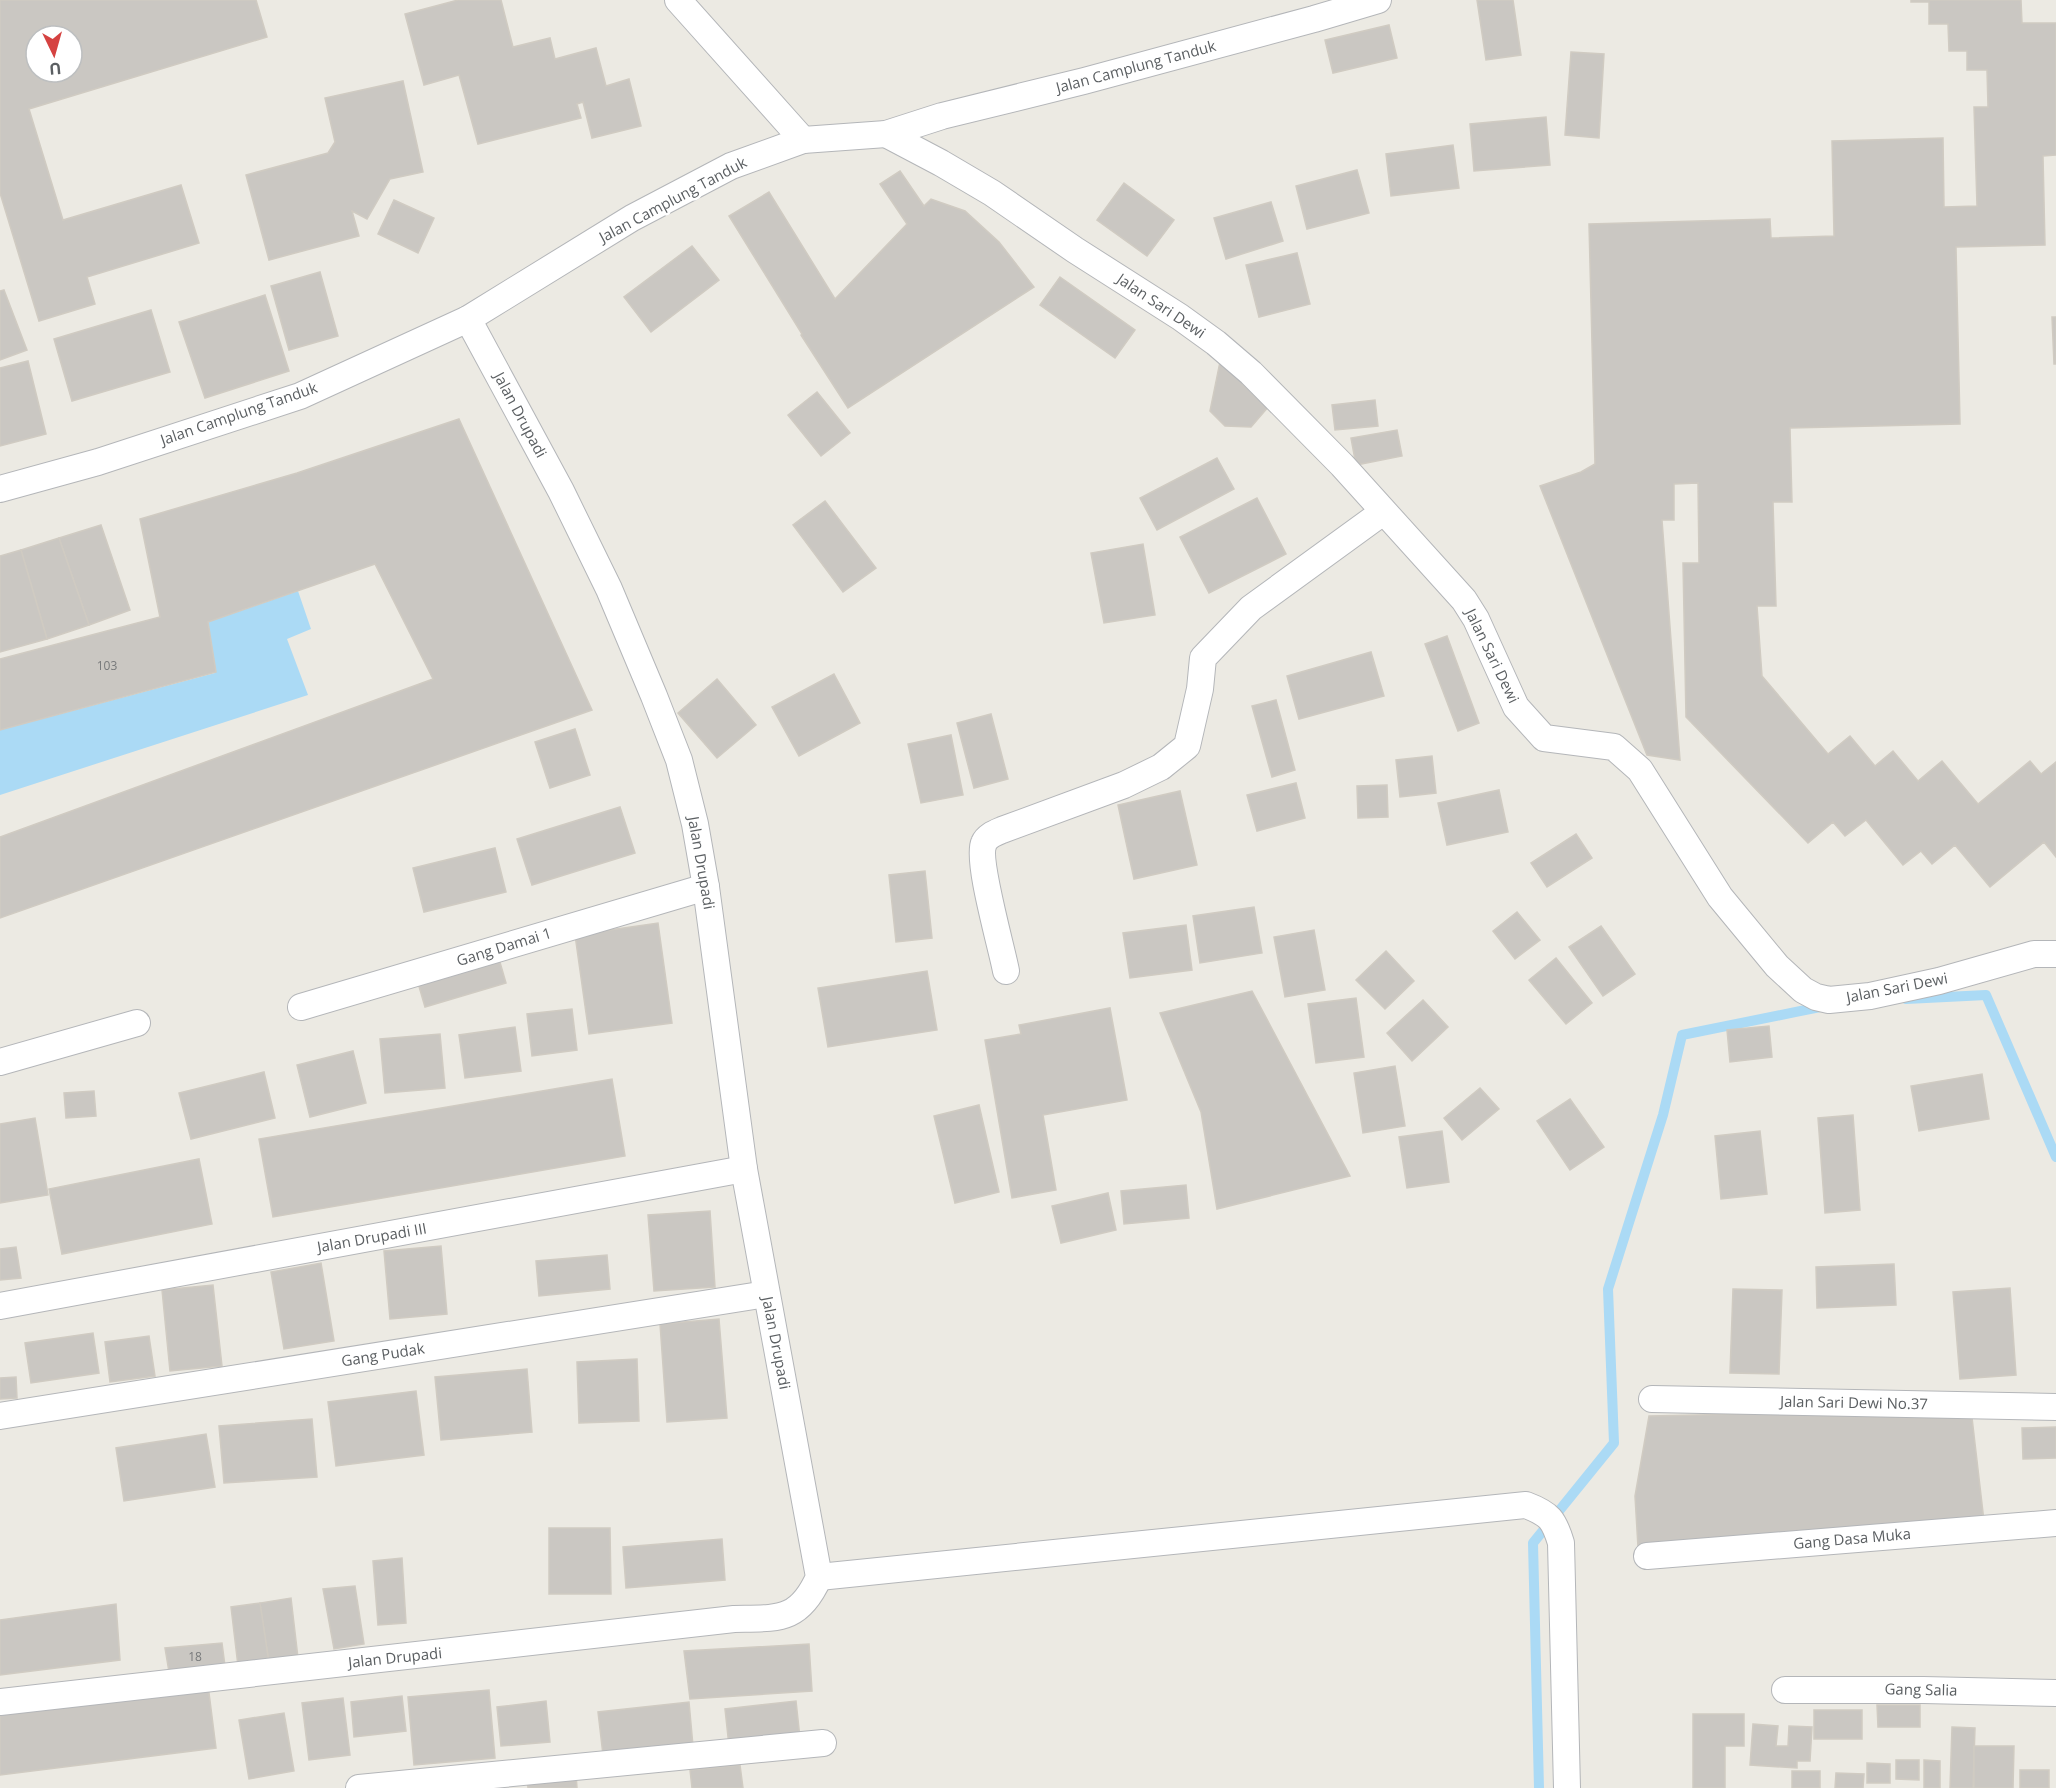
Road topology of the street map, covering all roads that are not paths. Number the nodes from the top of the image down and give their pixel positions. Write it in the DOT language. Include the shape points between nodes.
graph roads {
  1 [pos="678,0"];
  2 [pos="1378,0"];
  3 [pos="886,134"];
  4 [pos="803,140"];
  5 [pos="468,319"];
  6 [pos="0,489"];
  7 [pos="1383,512"];
  8 [pos="706,887"];
  9 [pos="2056,954"];
  10 [pos="1006,970"];
  11 [pos="301,1007"];
  12 [pos="137,1023"];
  13 [pos="0,1062"];
  14 [pos="744,1169"];
  15 [pos="766,1294"];
  16 [pos="0,1306"];
  17 [pos="1652,1399"];
  18 [pos="2056,1407"];
  19 [pos="0,1416"];
  20 [pos="2056,1523"];
  21 [pos="1647,1556"];
  22 [pos="819,1577"];
  23 [pos="1785,1690"];
  24 [pos="2056,1693"];
  25 [pos="0,1702"];
  26 [pos="823,1743"];
  27 [pos="359,1788"];
  28 [pos="1567,1788"];
  1 -- 4 [label="street"];
  2 -- 3 [label="street, Jalan Camplung Tanduk"];
  3 -- 4 [label="street, Jalan Camplung Tanduk"];
  3 -- 7 [label="street, Jalan Sari Dewi" via="992,193 1216,343 1342,465"];
  4 -- 5 [label="street, Jalan Camplung Tanduk" via="731,166 632,218"];
  5 -- 6 [label="street, Jalan Camplung Tanduk" via="300,396 98,462"];
  5 -- 8 [label="street, Jalan Drupadi" via="561,491 654,696 679,760"];
  7 -- 9 [label="street, Jalan Sari Dewi" via="1464,600 1516,707 1544,738 1614,747 1640,770 1720,897 1777,966 1803,990 1829,1000 1870,996 2034,954"];
  7 -- 10 [label="street" via="1251,608 1203,658 1187,746 1161,767 1125,785 1002,830 985,841 984,873"];
  8 -- 11 [label="street, Gang Damai 1"];
  8 -- 14 [label="street, Jalan Drupadi"];
  12 -- 13 [label="street"];
  14 -- 15 [label="street, Jalan Drupadi"];
  14 -- 16 [label="street, Jalan Drupadi III"];
  15 -- 19 [label="street, Gang Pudak"];
  15 -- 22 [label="street, Jalan Drupadi"];
  17 -- 18 [label="street, Jalan Sari Dewi No.37"];
  20 -- 21 [label="street, Gang Dasa Muka"];
  22 -- 25 [label="street, Jalan Drupadi" via="798,1609 770,1618"];
  22 -- 28 [label="street" via="1527,1505 1548,1515 1561,1543"];
  23 -- 24 [label="street, Gang Salia"];
  26 -- 27 [label="street"];
}
